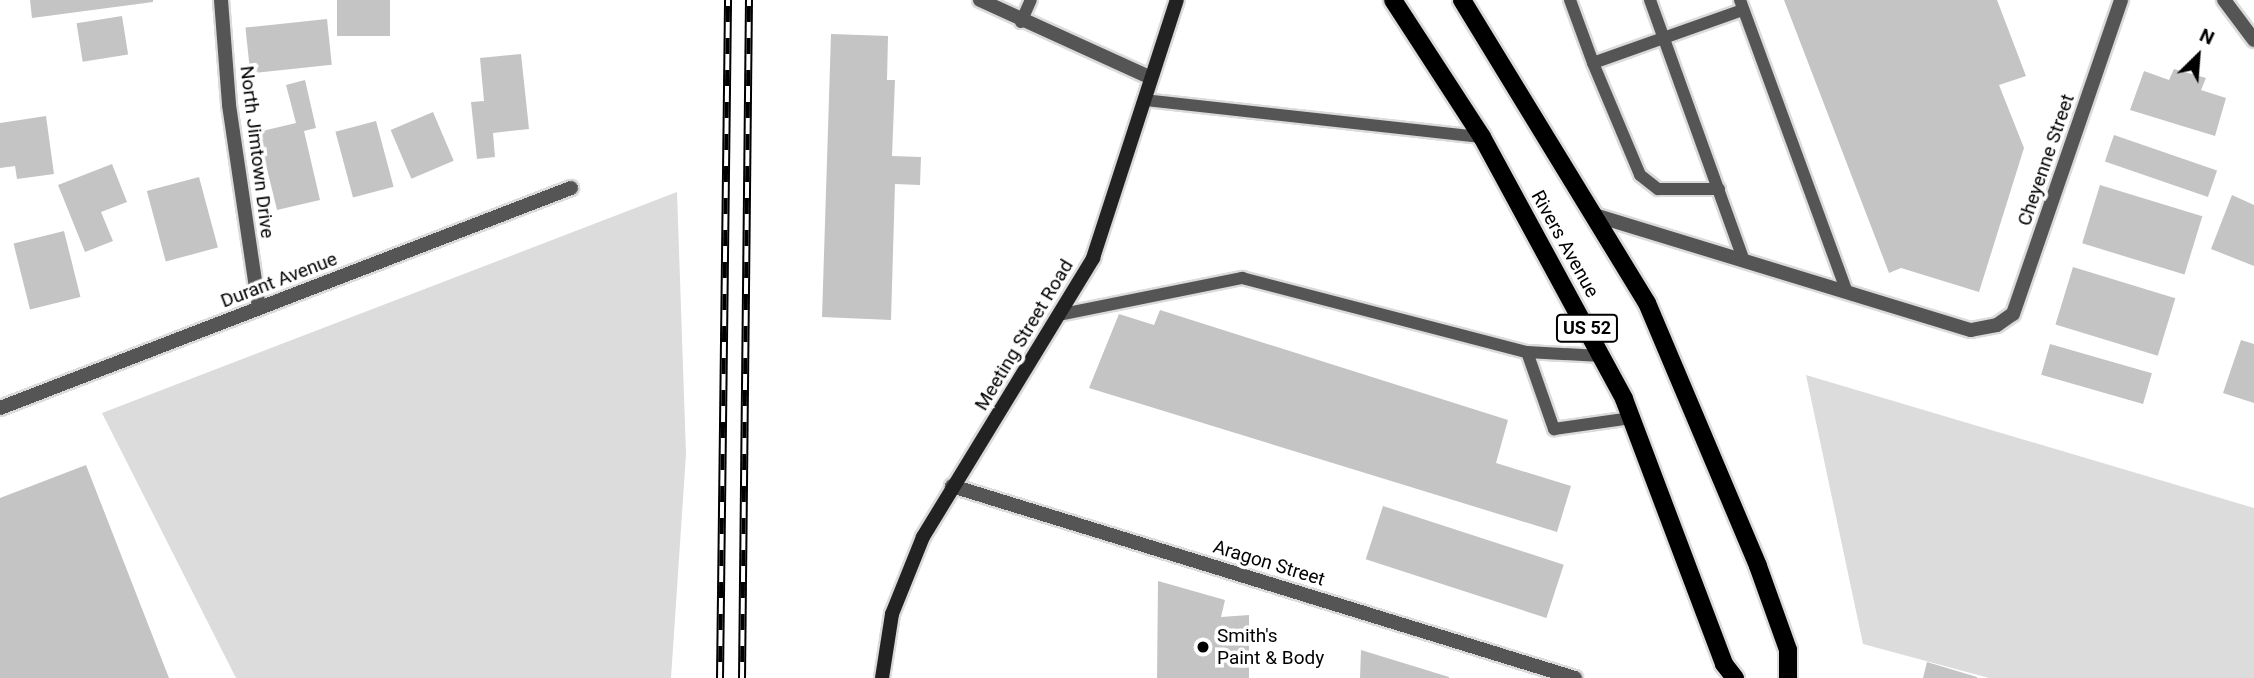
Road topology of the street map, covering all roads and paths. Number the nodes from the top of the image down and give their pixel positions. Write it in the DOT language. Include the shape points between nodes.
graph roads {
  1 [pos="221,0"];
  2 [pos="980,0"];
  3 [pos="1031,0"];
  4 [pos="1177,0"];
  5 [pos="1393,0"];
  6 [pos="1462,0"];
  7 [pos="1570,0"];
  8 [pos="1650,0"];
  9 [pos="2121,0"];
  10 [pos="2224,0"];
  11 [pos="1741,5"];
  12 [pos="1021,22"];
  13 [pos="1664,38"];
  14 [pos="2254,40"];
  15 [pos="1593,63"];
  16 [pos="1151,78"];
  17 [pos="1145,100"];
  18 [pos="1482,137"];
  19 [pos="571,188"];
  20 [pos="1719,189"];
  21 [pos="1591,214"];
  22 [pos="1744,261"];
  23 [pos="1847,292"];
  24 [pos="259,307"];
  25 [pos="1063,314"];
  26 [pos="1527,352"];
  27 [pos="1601,356"];
  28 [pos="0,408"];
  29 [pos="1631,418"];
  30 [pos="952,486"];
  31 [pos="882,678"];
  32 [pos="1575,678"];
  33 [pos="1735,678"];
  34 [pos="1788,678"];
  1 -- 24 [label="street, North Jimtown Drive" via="229,105"];
  2 -- 12 [label="street"];
  3 -- 12 [label="lane"];
  4 -- 16 [label="street, Meeting Street Road"];
  5 -- 18 [label="main road, Rivers Avenue / US 52"];
  6 -- 21 [label="main road, Rivers Avenue"];
  7 -- 15 [label="lane"];
  8 -- 13 [label="lane"];
  9 -- 23 [label="street, Cheyenne Street" via="2013,314 1997,325 1971,330"];
  10 -- 14 [label="street"];
  11 -- 13 [label="lane"];
  11 -- 23 [label="lane"];
  12 -- 16 [label="street"];
  13 -- 15 [label="lane"];
  13 -- 20 [label="lane"];
  15 -- 20 [label="lane" via="1640,175 1658,189"];
  16 -- 17 [label="street, Meeting Street Road"];
  17 -- 18 [label="lane"];
  17 -- 25 [label="street, Meeting Street Road" via="1093,258"];
  18 -- 27 [label="main road, Rivers Avenue / US 52"];
  19 -- 24 [label="street, Durant Avenue"];
  20 -- 22 [label="lane"];
  21 -- 22 [label="street"];
  21 -- 34 [label="main road, Rivers Avenue" via="1658,328 1758,566 1788,650"];
  22 -- 23 [label="street"];
  24 -- 28 [label="street, Durant Avenue"];
  25 -- 26 [label="lane" via="1242,278"];
  25 -- 30 [label="street, Meeting Street Road"];
  26 -- 27 [label="lane"];
  26 -- 29 [label="lane" via="1554,429"];
  27 -- 29 [label="main road, Rivers Avenue / US 52"];
  29 -- 33 [label="main road, Rivers Avenue / US 52" via="1724,664"];
  30 -- 31 [label="street, Meeting Street Road" via="892,614"];
  30 -- 32 [label="street, Aragon Street"];
}
